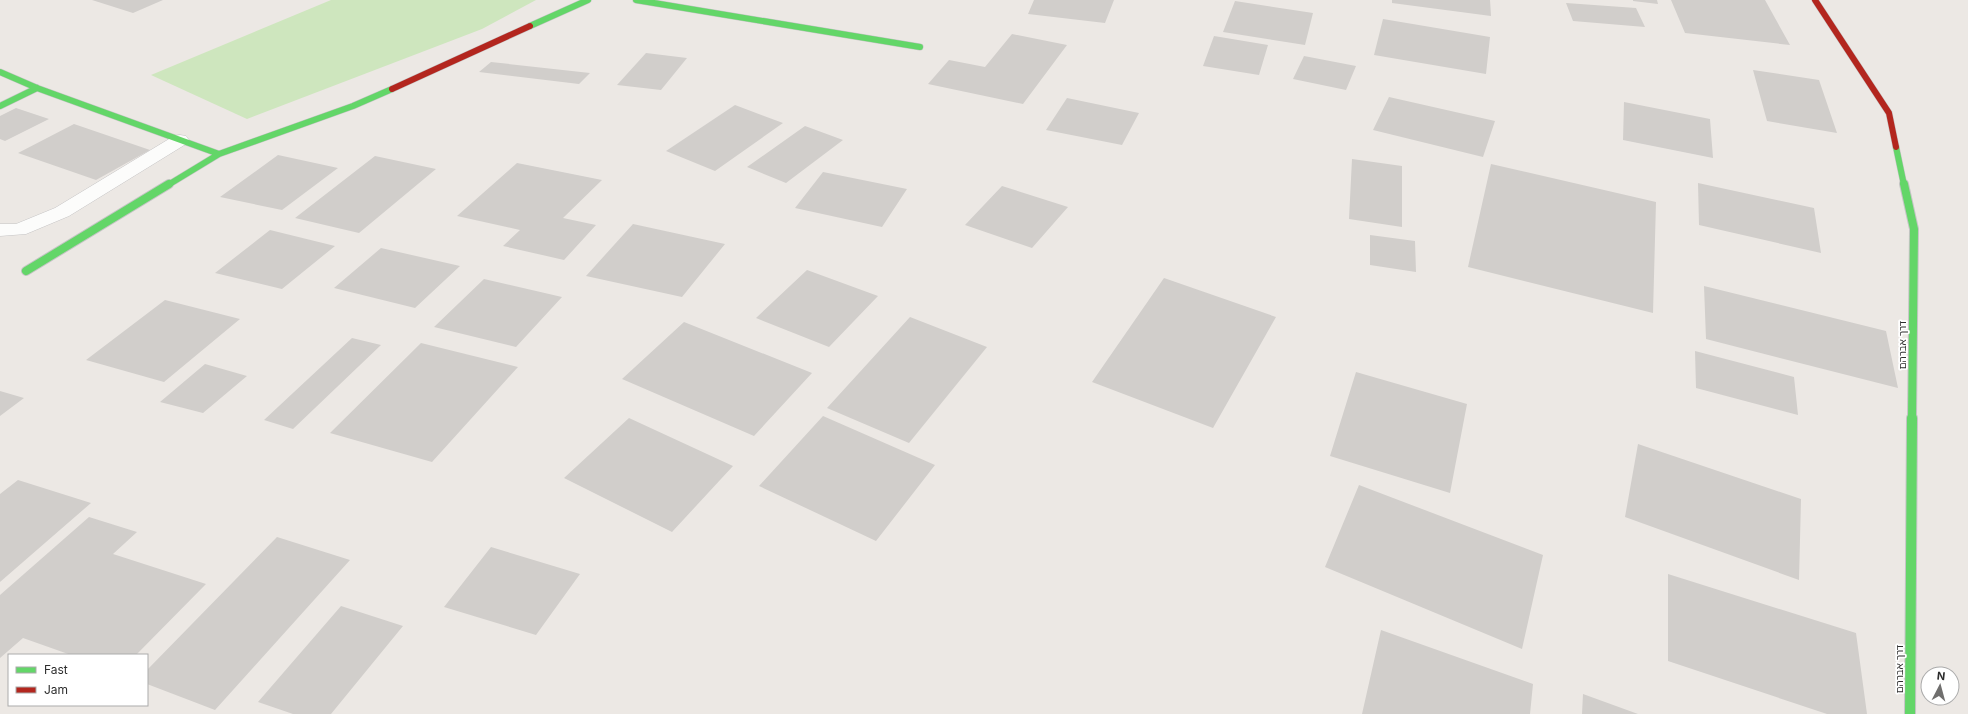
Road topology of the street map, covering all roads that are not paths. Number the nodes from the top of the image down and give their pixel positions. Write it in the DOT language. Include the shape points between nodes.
graph roads {
  1 [pos="588,0"];
  2 [pos="636,0"];
  3 [pos="1815,0"];
  4 [pos="920,47"];
  5 [pos="0,72"];
  6 [pos="37,88"];
  7 [pos="0,106"];
  8 [pos="180,140"];
  9 [pos="219,154"];
  10 [pos="0,230"];
  11 [pos="26,271"];
  12 [pos="1910,714"];
  1 -- 9 [label="street" via="353,106"];
  2 -- 4 [label="street"];
  3 -- 12 [label="street, דרך אברהם" via="1889,113 1914,229"];
  5 -- 6 [label="street"];
  6 -- 7 [label="street"];
  6 -- 8 [label="street"];
  8 -- 9 [label="street"];
  8 -- 10 [label="street" via="62,212 20,230"];
  9 -- 11 [label="street"];
}
